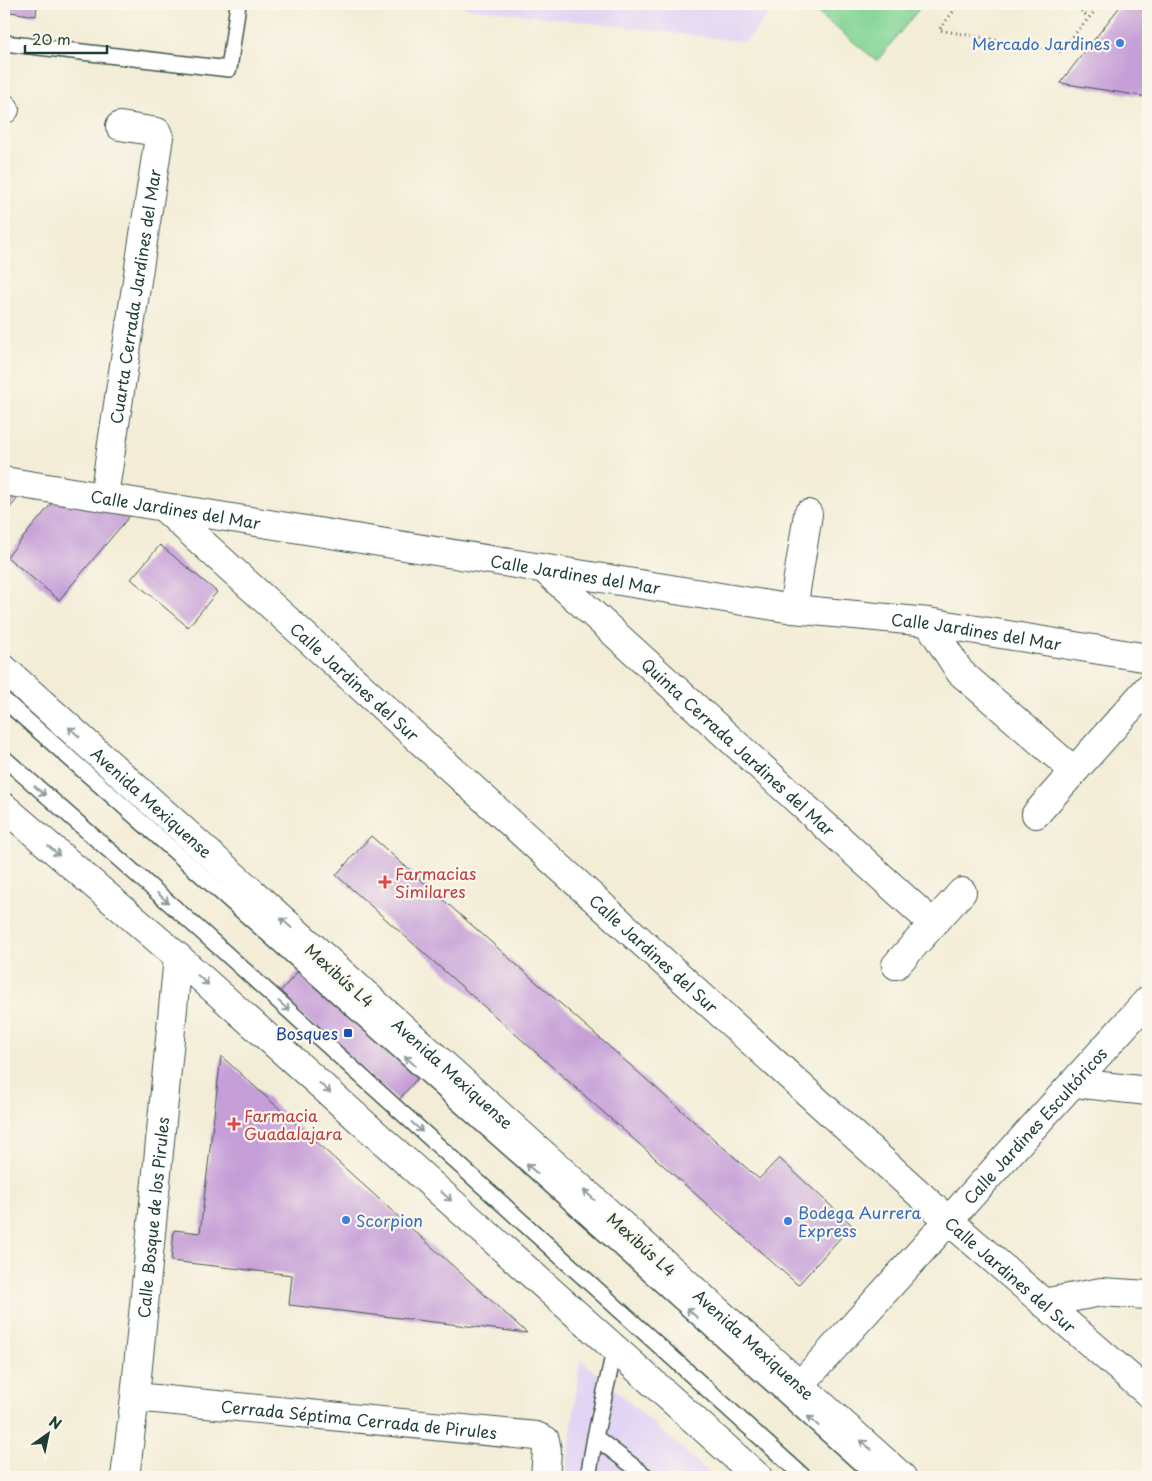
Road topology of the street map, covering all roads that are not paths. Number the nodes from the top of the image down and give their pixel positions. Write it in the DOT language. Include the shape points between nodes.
graph roads {
  1 [pos="238,4"];
  2 [pos="4,44"];
  3 [pos="120,126"];
  4 [pos="4,481"];
  5 [pos="104,496"];
  6 [pos="164,508"];
  7 [pos="808,514"];
  8 [pos="545,570"];
  9 [pos="792,609"];
  10 [pos="928,622"];
  11 [pos="1148,658"];
  12 [pos="4,669"];
  13 [pos="1148,688"];
  14 [pos="4,700"];
  15 [pos="4,758"];
  16 [pos="1073,770"];
  17 [pos="4,807"];
  18 [pos="1036,814"];
  19 [pos="962,892"];
  20 [pos="932,923"];
  21 [pos="178,957"];
  22 [pos="896,965"];
  23 [pos="1148,1000"];
  24 [pos="1074,1083"];
  25 [pos="1148,1091"];
  26 [pos="948,1220"];
  27 [pos="1148,1295"];
  28 [pos="1043,1303"];
  29 [pos="615,1347"];
  30 [pos="800,1385"];
  31 [pos="1148,1393"];
  32 [pos="134,1397"];
  33 [pos="595,1437"];
  34 [pos="753,1475"];
  35 [pos="125,1477"];
  36 [pos="544,1477"];
  37 [pos="588,1477"];
  38 [pos="647,1477"];
  39 [pos="804,1477"];
  40 [pos="875,1477"];
  41 [pos="902,1477"];
  1 -- 2 [label="lane" via="229,69"];
  3 -- 5 [label="street, Cuarta Cerrada Jardines del Mar" via="157,132 159,137"];
  4 -- 5 [label="street, Calle Jardines del Mar"];
  5 -- 6 [label="street, Calle Jardines del Mar"];
  6 -- 8 [label="street, Calle Jardines del Mar"];
  6 -- 26 [label="street, Calle Jardines del Sur"];
  7 -- 9 [label="street"];
  8 -- 9 [label="street, Calle Jardines del Mar"];
  8 -- 20 [label="street, Quinta Cerrada Jardines del Mar"];
  9 -- 10 [label="street, Calle Jardines del Mar"];
  10 -- 11 [label="street, Calle Jardines del Mar"];
  10 -- 16 [label="street" via="960,672"];
  30 -- 12 [label="street, Avenida Mexiquense, one-way"];
  13 -- 16 [label="street"];
  40 -- 14 [label="lane, Mexibús L4, one-way"];
  15 -- 39 [label="lane, one-way"];
  16 -- 18 [label="street"];
  17 -- 21 [label="street, one-way"];
  19 -- 20 [label="street"];
  20 -- 22 [label="street"];
  21 -- 29 [label="street, one-way"];
  21 -- 32 [label="street, Calle Bosque de los Pirules"];
  23 -- 24 [label="street, Calle Jardines Escultóricos"];
  24 -- 25 [label="street"];
  24 -- 26 [label="street, Calle Jardines Escultóricos"];
  26 -- 28 [label="street, Calle Jardines del Sur"];
  26 -- 30 [label="street, Calle Jardines Escultóricos"];
  27 -- 28 [label="street" via="1101,1292"];
  28 -- 31 [label="street, Calle Jardines del Sur"];
  29 -- 33 [label="lane"];
  29 -- 34 [label="street"];
  41 -- 30 [label="street, Avenida Mexiquense, one-way"];
  32 -- 35 [label="street, Calle Bosque de los Pirules"];
  32 -- 36 [label="street, Cerrada Séptima Cerrada de Pirules" via="536,1436 545,1440"];
  33 -- 37 [label="lane"];
  33 -- 38 [label="lane"];
}
